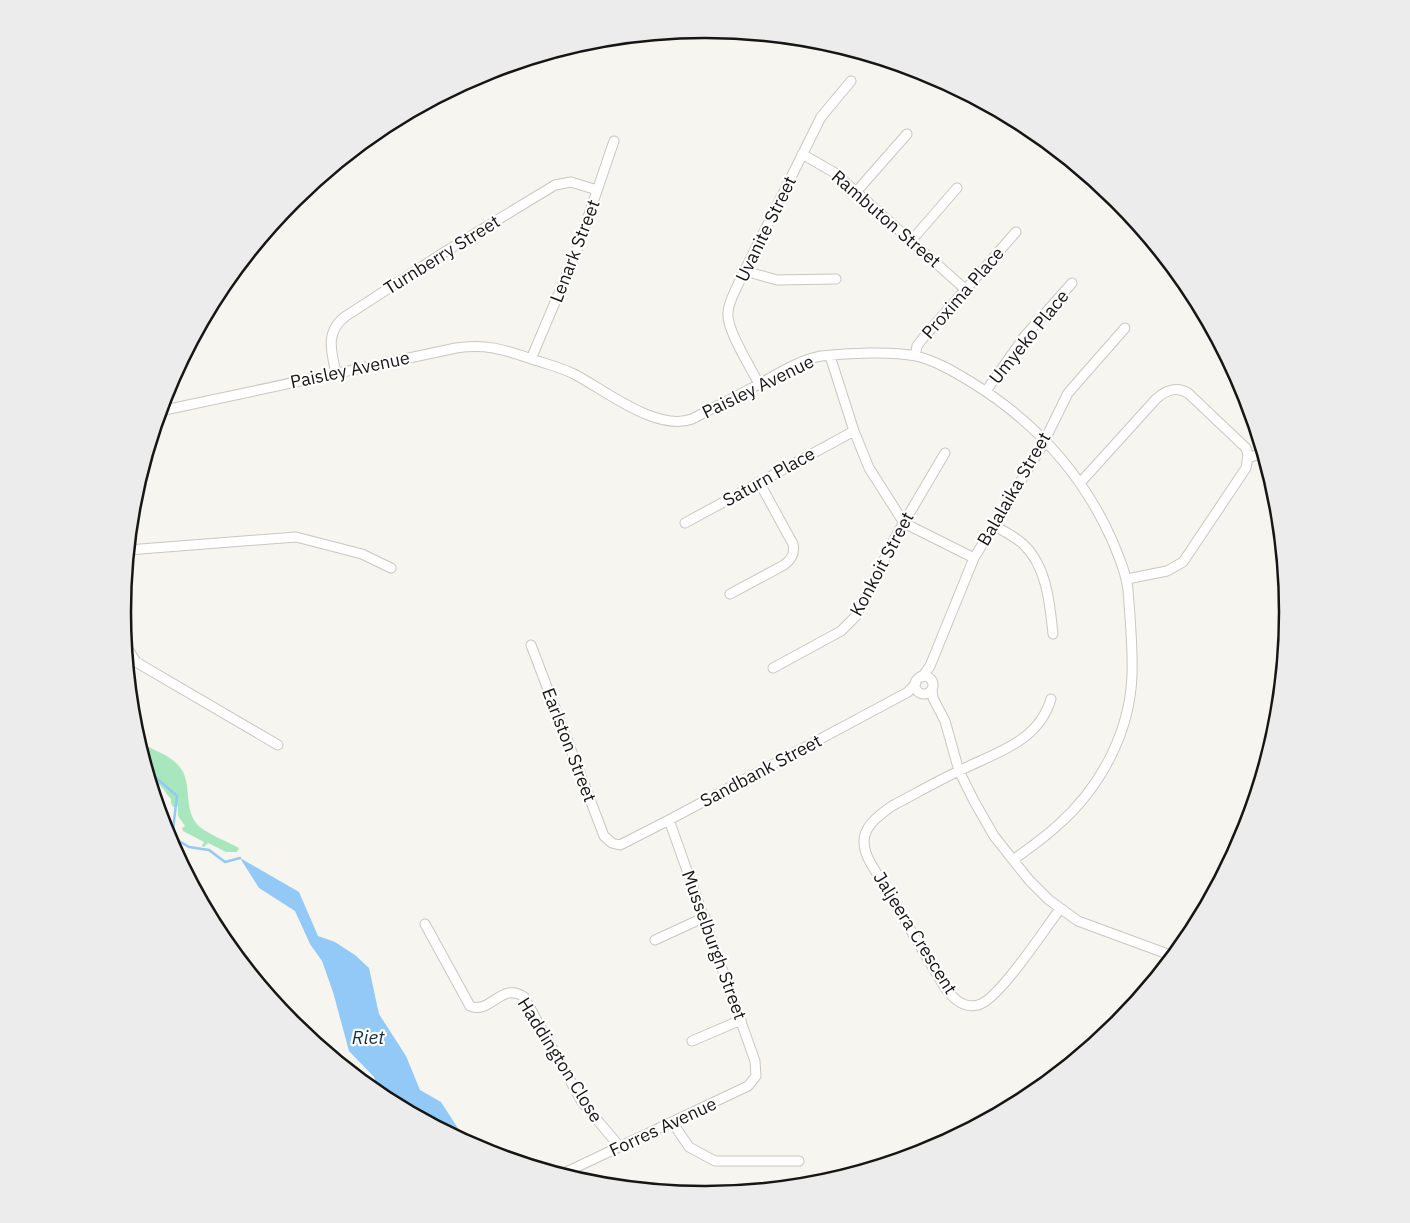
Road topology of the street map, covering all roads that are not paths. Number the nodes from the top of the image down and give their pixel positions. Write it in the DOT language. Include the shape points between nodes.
graph roads {
  1 [pos="851,82"];
  2 [pos="907,134"];
  3 [pos="614,141"];
  4 [pos="802,154"];
  5 [pos="957,188"];
  6 [pos="597,190"];
  7 [pos="856,192"];
  8 [pos="1016,232"];
  9 [pos="911,241"];
  10 [pos="745,271"];
  11 [pos="836,279"];
  12 [pos="1072,283"];
  13 [pos="966,290"];
  14 [pos="1125,328"];
  15 [pos="830,356"];
  16 [pos="916,356"];
  17 [pos="531,359"];
  18 [pos="336,373"];
  19 [pos="759,384"];
  20 [pos="986,391"];
  21 [pos="169,408"];
  22 [pos="854,431"];
  23 [pos="1044,440"];
  24 [pos="945,453"];
  25 [pos="1257,455"];
  26 [pos="1248,458"];
  27 [pos="760,482"];
  28 [pos="1080,483"];
  29 [pos="685,523"];
  30 [pos="904,523"];
  31 [pos="995,526"];
  32 [pos="135,549"];
  33 [pos="974,558"];
  34 [pos="390,568"];
  35 [pos="1127,579"];
  36 [pos="730,594"];
  37 [pos="1053,634"];
  38 [pos="531,645"];
  39 [pos="133,657"];
  40 [pos="930,666"];
  41 [pos="773,668"];
  42 [pos="919,680"];
  43 [pos="928,691"];
  44 [pos="908,692"];
  45 [pos="1051,699"];
  46 [pos="278,746"];
  47 [pos="959,771"];
  48 [pos="670,820"];
  49 [pos="612,843"];
  50 [pos="1013,860"];
  51 [pos="1060,909"];
  52 [pos="705,917"];
  53 [pos="425,924"];
  54 [pos="655,940"];
  55 [pos="1166,953"];
  56 [pos="741,1020"];
  57 [pos="692,1041"];
  58 [pos="757,1071"];
  59 [pos="672,1122"];
  60 [pos="620,1147"];
  61 [pos="799,1161"];
  62 [pos="572,1169"];
  1 -- 4 [label="street, Uvanite Street" via="823,113"];
  2 -- 7 [label="street"];
  3 -- 6 [label="street, Lenark Street"];
  4 -- 7 [label="street, Rambuton Street" via="830,168"];
  4 -- 10 [label="street, Uvanite Street"];
  5 -- 9 [label="street"];
  6 -- 17 [label="street, Lenark Street" via="575,255"];
  6 -- 18 [label="street, Turnberry Street" via="571,182 555,185 346,316 337,324 331,337"];
  7 -- 9 [label="street, Rambuton Street"];
  8 -- 13 [label="street, Proxima Place"];
  9 -- 13 [label="street, Rambuton Street"];
  10 -- 11 [label="street" via="777,280"];
  10 -- 19 [label="street, Uvanite Street" via="729,306 728,319"];
  12 -- 20 [label="street, Umyeko Place" via="1024,337"];
  13 -- 16 [label="street, Proxima Place" via="919,342"];
  14 -- 23 [label="street, Balalaika Street" via="1068,393"];
  15 -- 16 [label="street, Paisley Avenue"];
  15 -- 19 [label="street, Paisley Avenue" via="796,364"];
  15 -- 22 [label="street"];
  16 -- 20 [label="street, Paisley Avenue" via="950,369"];
  17 -- 18 [label="street, Paisley Avenue" via="496,347 473,346"];
  17 -- 19 [label="street, Paisley Avenue" via="565,370 619,401 671,422 692,419"];
  18 -- 21 [label="street, Paisley Avenue"];
  20 -- 23 [label="street, Paisley Avenue" via="1021,417"];
  22 -- 27 [label="street, Saturn Place"];
  22 -- 30 [label="street" via="869,468"];
  23 -- 28 [label="street, Paisley Avenue"];
  23 -- 31 [label="street, Balalaika Street"];
  24 -- 30 [label="street, Konkoit Street"];
  25 -- 26 [label="street"];
  26 -- 28 [label="street" via="1246,448 1239,440 1195,398 1183,390 1172,389 1156,399"];
  26 -- 35 [label="street" via="1244,472 1181,563 1168,572"];
  27 -- 29 [label="street, Saturn Place"];
  27 -- 36 [label="street" via="794,553 789,562"];
  28 -- 35 [label="street, Paisley Avenue" via="1106,528"];
  30 -- 33 [label="street"];
  30 -- 41 [label="street, Konkoit Street" via="851,622"];
  31 -- 33 [label="street, Balalaika Street"];
  31 -- 37 [label="street" via="1031,553 1049,597"];
  32 -- 34 [label="street" via="296,537 362,554"];
  33 -- 40 [label="street, Balalaika Street"];
  35 -- 50 [label="street, Paisley Avenue" via="1132,675 1120,736 1100,777 1082,800 1057,827"];
  38 -- 49 [label="street, Earlston Street" via="604,836"];
  39 -- 46 [label="street" via="136,662"];
  40 -- 42 [label="street, Balalaika Street"];
  40 -- 43 [label="street, Balalaika Street"];
  42 -- 43 [label="street" via="927,678"];
  42 -- 43 [label="street" via="916,689"];
  42 -- 44 [label="street, Sandbank Street"];
  43 -- 44 [label="street"];
  43 -- 47 [label="street, Balalaika Street" via="945,721"];
  44 -- 48 [label="street, Sandbank Street"];
  45 -- 47 [label="street" via="1041,722 1024,738"];
  47 -- 50 [label="street, Balalaika Street" via="987,826"];
  47 -- 51 [label="street, Jaljeera Crescent" via="884,812 868,827 864,838 870,862 952,997 965,1005 989,999"];
  48 -- 49 [label="street, Sandbank Street" via="620,845"];
  48 -- 52 [label="street, Musselburgh Street"];
  50 -- 51 [label="street, Balalaika Street"];
  51 -- 55 [label="street, Balalaika Street" via="1084,923"];
  52 -- 54 [label="street"];
  52 -- 56 [label="street, Musselburgh Street"];
  53 -- 60 [label="street, Haddington Close" via="470,1006 480,1008 509,992 524,997 582,1102"];
  56 -- 57 [label="street"];
  56 -- 58 [label="street, Musselburgh Street"];
  58 -- 59 [label="street, Forres Avenue" via="748,1086"];
  59 -- 60 [label="street, Forres Avenue"];
  59 -- 61 [label="street" via="689,1146 715,1161"];
  60 -- 62 [label="street, Forres Avenue"];
}
